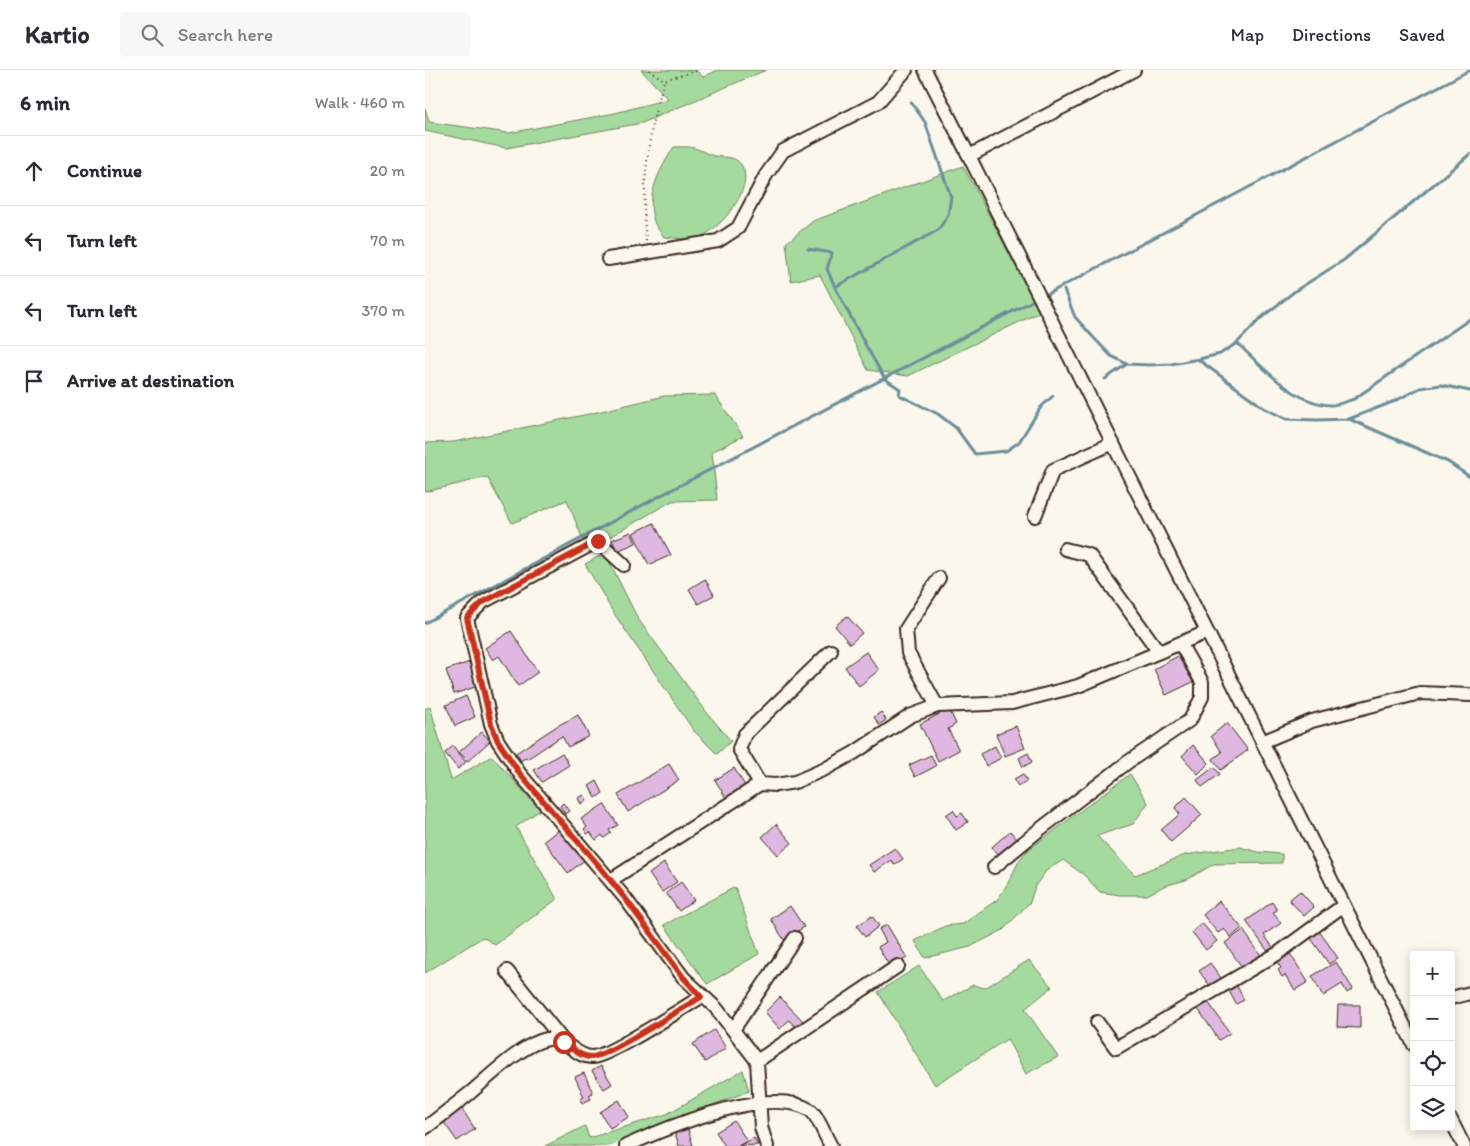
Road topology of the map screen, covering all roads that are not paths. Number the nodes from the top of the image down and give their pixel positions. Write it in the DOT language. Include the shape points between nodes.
graph roads {
  1 [pos="906,70"];
  2 [pos="925,70"];
  3 [pos="1134,70"];
  4 [pos="969,156"];
  5 [pos="608,259"];
  6 [pos="1113,443"];
  7 [pos="1035,516"];
  8 [pos="1065,549"];
  9 [pos="624,565"];
  10 [pos="939,578"];
  11 [pos="1207,632"];
  12 [pos="1180,643"];
  13 [pos="831,651"];
  14 [pos="1159,652"];
  15 [pos="1470,694"];
  16 [pos="937,706"];
  17 [pos="1262,742"];
  18 [pos="760,784"];
  19 [pos="994,867"];
  20 [pos="611,880"];
  21 [pos="1344,905"];
  22 [pos="795,938"];
  23 [pos="898,966"];
  24 [pos="507,970"];
  25 [pos="1470,993"];
  26 [pos="701,997"];
  27 [pos="1455,997"];
  28 [pos="1097,1022"];
  29 [pos="733,1030"];
  30 [pos="1410,1033"];
  31 [pos="564,1042"];
  32 [pos="757,1061"];
  33 [pos="759,1103"];
  34 [pos="425,1128"];
  35 [pos="1455,1128"];
  36 [pos="626,1146"];
  37 [pos="767,1146"];
  38 [pos="831,1146"];
  39 [pos="1464,1146"];
  1 -- 5 [label="street" via="878,102 783,151 765,175 738,228 718,242"];
  2 -- 4 [label="street"];
  3 -- 4 [label="street"];
  4 -- 6 [label="street"];
  6 -- 7 [label="street" via="1053,470"];
  6 -- 11 [label="street"];
  8 -- 14 [label="street" via="1089,555"];
  9 -- 20 [label="street" via="598,541 483,602 467,618 491,724 498,741 520,774"];
  10 -- 16 [label="street" via="906,629 907,653"];
  11 -- 12 [label="street"];
  11 -- 17 [label="street"];
  12 -- 14 [label="street"];
  12 -- 19 [label="street" via="1202,682 1202,697 1190,720 1128,762"];
  13 -- 18 [label="street" via="745,734 739,748"];
  14 -- 16 [label="street" via="1078,686 1012,703"];
  15 -- 17 [label="street" via="1420,693 1312,721"];
  16 -- 18 [label="street" via="910,716 825,769 795,782 776,786"];
  17 -- 21 [label="street"];
  18 -- 20 [label="street"];
  20 -- 26 [label="street"];
  21 -- 28 [label="street" via="1277,954 1116,1048"];
  21 -- 30 [label="street"];
  22 -- 29 [label="street"];
  23 -- 32 [label="street"];
  24 -- 31 [label="street"];
  25 -- 27 [label="street"];
  26 -- 29 [label="street"];
  26 -- 31 [label="street" via="597,1057 583,1055"];
  29 -- 32 [label="street"];
  31 -- 34 [label="street" via="547,1039 527,1048"];
  32 -- 33 [label="street"];
  33 -- 36 [label="street" via="721,1110"];
  33 -- 37 [label="street"];
  33 -- 38 [label="street" via="795,1103 812,1111"];
  35 -- 39 [label="street"];
}
